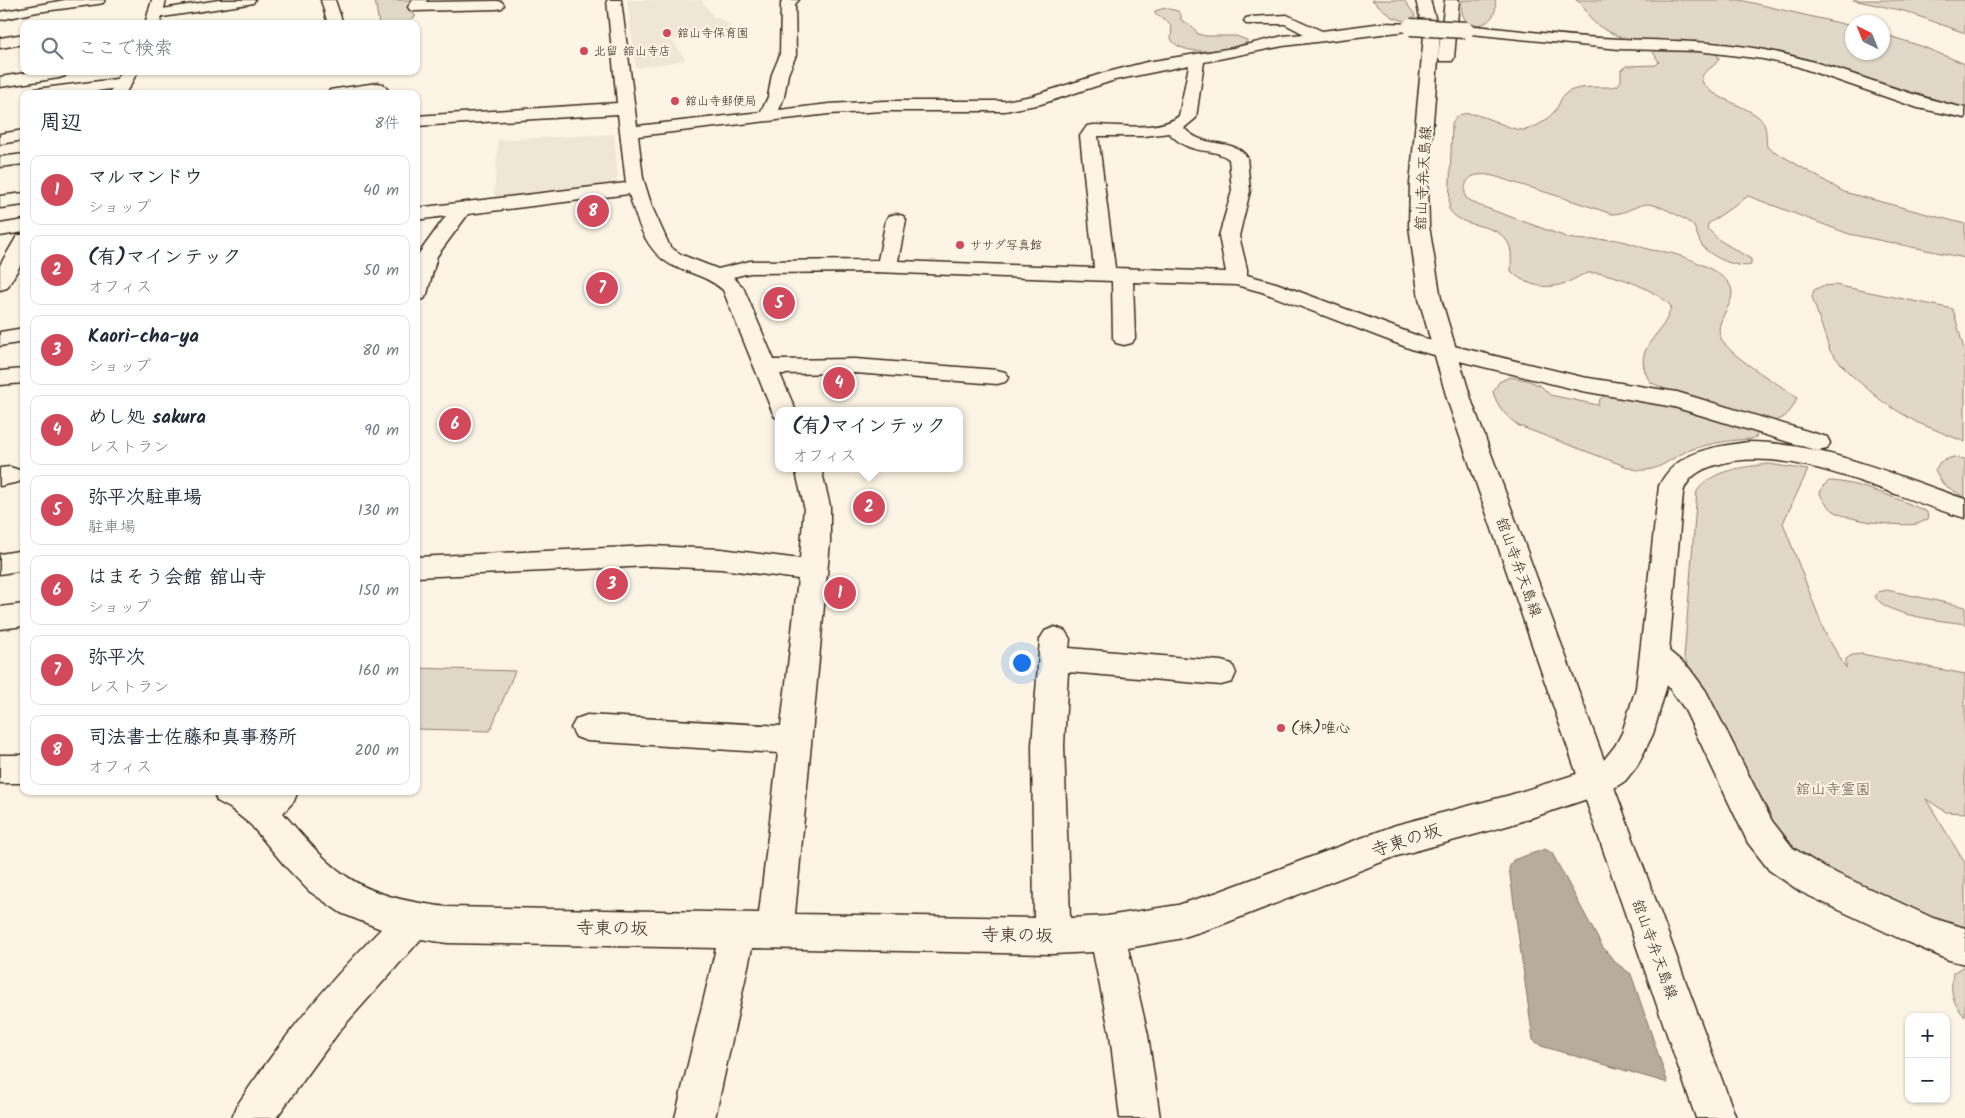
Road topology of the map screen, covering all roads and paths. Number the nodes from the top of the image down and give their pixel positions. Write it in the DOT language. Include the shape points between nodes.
graph roads {
  1 [pos="98,0"];
  2 [pos="248,0"];
  3 [pos="420,0"];
  4 [pos="614,0"];
  5 [pos="792,0"];
  6 [pos="1413,0"];
  7 [pos="1452,0"];
  8 [pos="328,1"];
  9 [pos="39,4"];
  10 [pos="497,5"];
  11 [pos="155,15"];
  12 [pos="0,16"];
  13 [pos="1421,16"];
  14 [pos="335,20"];
  15 [pos="1251,21"];
  16 [pos="1318,35"];
  17 [pos="20,40"];
  18 [pos="0,43"];
  19 [pos="1195,59"];
  20 [pos="46,75"];
  21 [pos="0,82"];
  22 [pos="123,83"];
  23 [pos="68,90"];
  24 [pos="363,90"];
  25 [pos="379,90"];
  26 [pos="905,106"];
  27 [pos="1426,107"];
  28 [pos="626,108"];
  29 [pos="1965,113"];
  30 [pos="768,116"];
  31 [pos="420,120"];
  32 [pos="902,124"];
  33 [pos="1174,128"];
  34 [pos="630,132"];
  35 [pos="20,137"];
  36 [pos="0,140"];
  37 [pos="20,160"];
  38 [pos="0,162"];
  39 [pos="636,188"];
  40 [pos="20,200"];
  41 [pos="0,202"];
  42 [pos="462,208"];
  43 [pos="420,213"];
  44 [pos="896,220"];
  45 [pos="0,230"];
  46 [pos="20,237"];
  47 [pos="20,243"];
  48 [pos="6,264"];
  49 [pos="887,266"];
  50 [pos="1114,274"];
  51 [pos="717,275"];
  52 [pos="1236,279"];
  53 [pos="420,280"];
  54 [pos="0,284"];
  55 [pos="20,336"];
  56 [pos="1124,338"];
  57 [pos="0,339"];
  58 [pos="1446,352"];
  59 [pos="766,367"];
  60 [pos="20,376"];
  61 [pos="997,377"];
  62 [pos="0,378"];
  63 [pos="782,407"];
  64 [pos="809,472"];
  65 [pos="1939,500"];
  66 [pos="1965,509"];
  67 [pos="20,561"];
  68 [pos="0,564"];
  69 [pos="420,567"];
  70 [pos="813,572"];
  71 [pos="20,616"];
  72 [pos="0,618"];
  73 [pos="1655,656"];
  74 [pos="1221,672"];
  75 [pos="587,728"];
  76 [pos="795,740"];
  77 [pos="0,769"];
  78 [pos="20,769"];
  79 [pos="1596,782"];
  80 [pos="238,795"];
  81 [pos="273,802"];
  82 [pos="414,921"];
  83 [pos="738,930"];
  84 [pos="775,931"];
  85 [pos="1107,934"];
  86 [pos="1052,936"];
  87 [pos="1965,946"];
  88 [pos="252,1118"];
  89 [pos="695,1118"];
  90 [pos="1140,1118"];
  91 [pos="1716,1118"];
  1 -- 9 [label="street"];
  2 -- 11 [label="street"];
  3 -- 10 [label="street" via="415,7"];
  4 -- 28 [label="street"];
  5 -- 30 [label="street" via="788,3 788,55"];
  6 -- 13 [label="street"];
  7 -- 27 [label="street" via="1441,81"];
  8 -- 14 [label="street"];
  9 -- 12 [label="street"];
  13 -- 16 [label="street"];
  13 -- 27 [label="street, 舘山寺弁天島線" via="1432,35"];
  13 -- 29 [label="street, bridge" via="1466,30 1763,54 1800,62 1924,104"];
  15 -- 16 [label="street" via="1287,19"];
  16 -- 19 [label="street"];
  17 -- 18 [label="street"];
  19 -- 26 [label="street" via="1122,72 1020,104"];
  19 -- 33 [label="street" via="1197,65 1187,118"];
  20 -- 21 [label="street"];
  22 -- 23 [label="street"];
  24 -- 25 [label="street"];
  26 -- 30 [label="street" via="829,108"];
  26 -- 32 [label="street"];
  27 -- 58 [label="street, 舘山寺弁天島線" via="1419,226 1430,299"];
  28 -- 31 [label="street"];
  28 -- 34 [label="street"];
  30 -- 34 [label="street"];
  33 -- 50 [label="street" via="1094,130 1089,136"];
  33 -- 52 [label="street" via="1193,145 1229,150 1238,157 1241,191 1229,236 1237,268"];
  34 -- 39 [label="street"];
  35 -- 36 [label="street"];
  37 -- 38 [label="street"];
  39 -- 42 [label="street"];
  39 -- 51 [label="street" via="663,252"];
  40 -- 41 [label="street"];
  42 -- 43 [label="street"];
  42 -- 53 [label="street" via="427,256"];
  44 -- 49 [label="street"];
  45 -- 46 [label="street"];
  47 -- 48 [label="street"];
  48 -- 54 [label="street"];
  49 -- 50 [label="street"];
  49 -- 51 [label="street" via="750,267"];
  50 -- 52 [label="street"];
  50 -- 56 [label="street"];
  51 -- 59 [label="street" via="736,294"];
  52 -- 58 [label="street" via="1269,287"];
  55 -- 57 [label="street"];
  58 -- 65 [label="street" via="1582,384 1677,400 1914,476 1938,492"];
  58 -- 79 [label="street, 舘山寺弁天島線" via="1460,402"];
  59 -- 61 [label="street" via="855,366"];
  59 -- 63 [label="street"];
  60 -- 62 [label="street"];
  64 -- 70 [label="street" via="817,506"];
  65 -- 66 [label="street, 寺東の坂"];
  65 -- 73 [label="street, 寺東の坂" via="1820,460 1778,450 1739,451 1691,464 1680,472 1670,493"];
  67 -- 68 [label="street"];
  69 -- 70 [label="street" via="650,556 721,559"];
  70 -- 76 [label="street"];
  71 -- 72 [label="street"];
  73 -- 79 [label="street, 寺東の坂" via="1651,688 1637,734 1614,771"];
  73 -- 87 [label="street" via="1678,676 1695,700 1760,832 1782,859 1813,880 1920,930"];
  74 -- 86 [label="street" via="1054,649 1048,744"];
  75 -- 76 [label="street"];
  76 -- 84 [label="street"];
  77 -- 78 [label="street"];
  79 -- 85 [label="street, 寺東の坂" via="1510,810 1396,841 1178,922"];
  79 -- 91 [label="street, 舘山寺弁天島線"];
  80 -- 81 [label="street, 寺東の坂"];
  81 -- 82 [label="street, 寺東の坂" via="305,864 331,888 364,907"];
  82 -- 83 [label="street, 寺東の坂" via="447,925"];
  82 -- 88 [label="street" via="325,1016"];
  83 -- 84 [label="street, 寺東の坂"];
  83 -- 89 [label="street"];
  84 -- 86 [label="street, 寺東の坂"];
  85 -- 86 [label="street, 寺東の坂"];
  85 -- 90 [label="street" via="1129,1035"];
}
